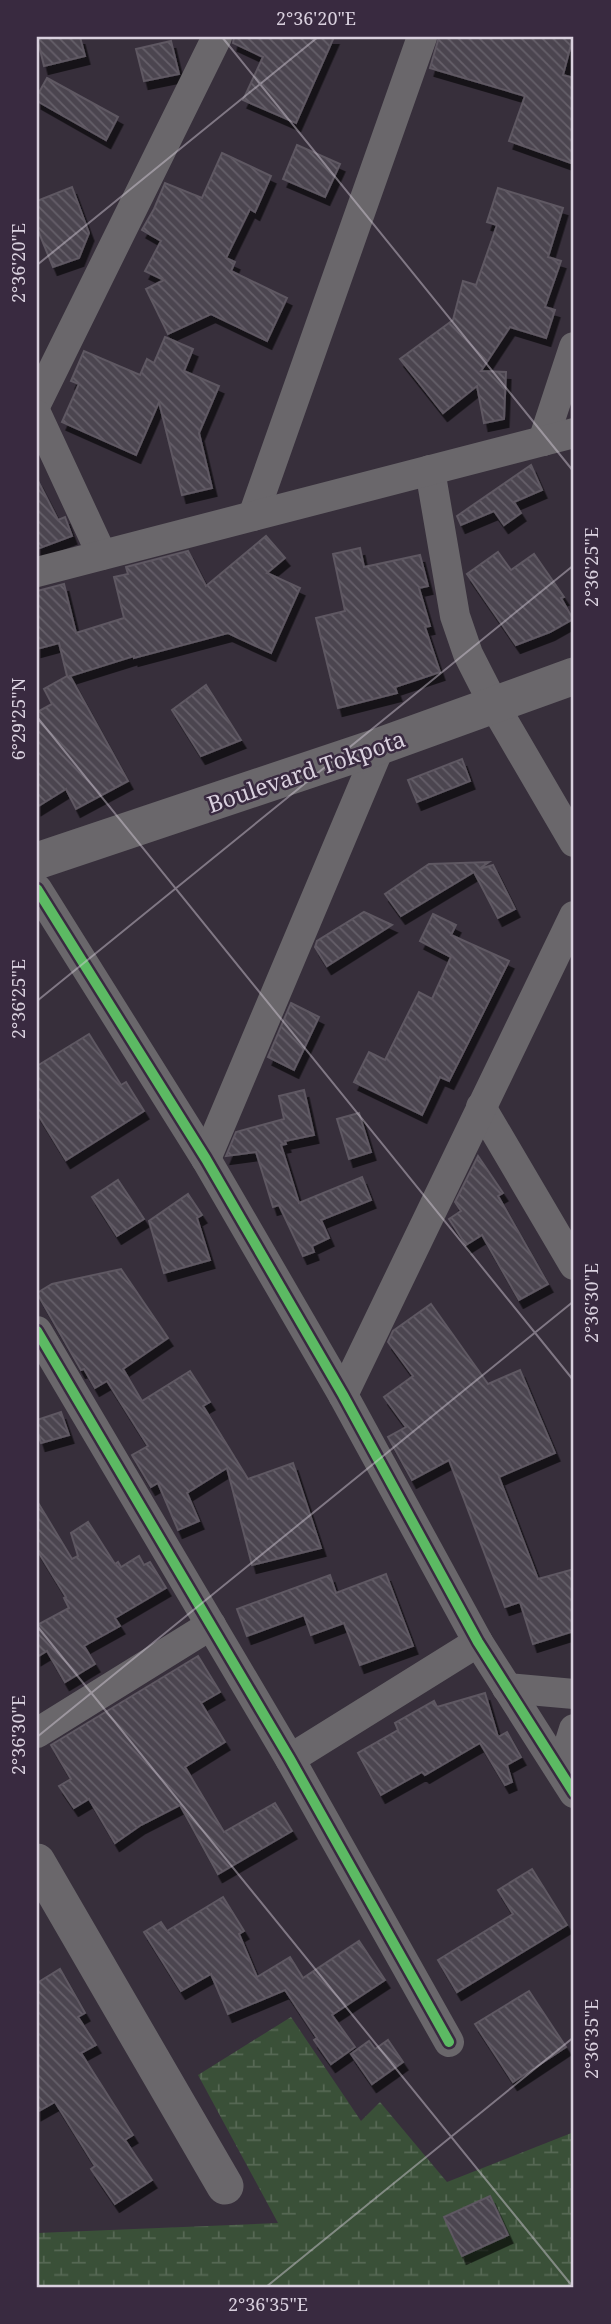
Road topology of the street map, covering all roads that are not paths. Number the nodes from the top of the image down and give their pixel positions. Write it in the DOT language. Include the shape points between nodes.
graph roads {
  1 [pos="217,37"];
  2 [pos="422,37"];
  3 [pos="574,347"];
  4 [pos="37,402"];
  5 [pos="37,415"];
  6 [pos="574,433"];
  7 [pos="543,441"];
  8 [pos="430,470"];
  9 [pos="253,516"];
  10 [pos="102,555"];
  11 [pos="37,572"];
  12 [pos="574,676"];
  13 [pos="494,705"];
  14 [pos="380,746"];
  15 [pos="574,842"];
  16 [pos="37,861"];
  17 [pos="37,889"];
  18 [pos="574,916"];
  19 [pos="481,1107"];
  20 [pos="206,1158"];
  21 [pos="574,1265"];
  22 [pos="37,1331"];
  23 [pos="343,1395"];
  24 [pos="211,1625"];
  25 [pos="478,1642"];
  26 [pos="507,1688"];
  27 [pos="574,1694"];
  28 [pos="574,1729"];
  29 [pos="37,1733"];
  30 [pos="290,1759"];
  31 [pos="569,1785"];
  32 [pos="37,1862"];
  33 [pos="449,2042"];
  34 [pos="225,2186"];
  1 -- 4 [label="street"];
  2 -- 9 [label="street"];
  3 -- 7 [label="street"];
  5 -- 10 [label="street"];
  6 -- 7 [label="street"];
  7 -- 8 [label="street"];
  8 -- 9 [label="street"];
  8 -- 13 [label="street" via="455,616"];
  9 -- 10 [label="street"];
  10 -- 11 [label="street"];
  12 -- 13 [label="street, Boulevard Tokpota"];
  13 -- 14 [label="street, Boulevard Tokpota"];
  13 -- 15 [label="street"];
  14 -- 16 [label="street, Boulevard Tokpota"];
  14 -- 20 [label="street"];
  17 -- 20 [label="street"];
  18 -- 19 [label="street"];
  19 -- 21 [label="street"];
  19 -- 23 [label="street"];
  20 -- 23 [label="street"];
  22 -- 24 [label="street"];
  23 -- 25 [label="street"];
  24 -- 29 [label="street"];
  24 -- 30 [label="street"];
  25 -- 26 [label="street"];
  25 -- 30 [label="street"];
  26 -- 27 [label="street"];
  26 -- 31 [label="street"];
  28 -- 31 [label="street"];
  30 -- 33 [label="street"];
  32 -- 34 [label="street"];
}
